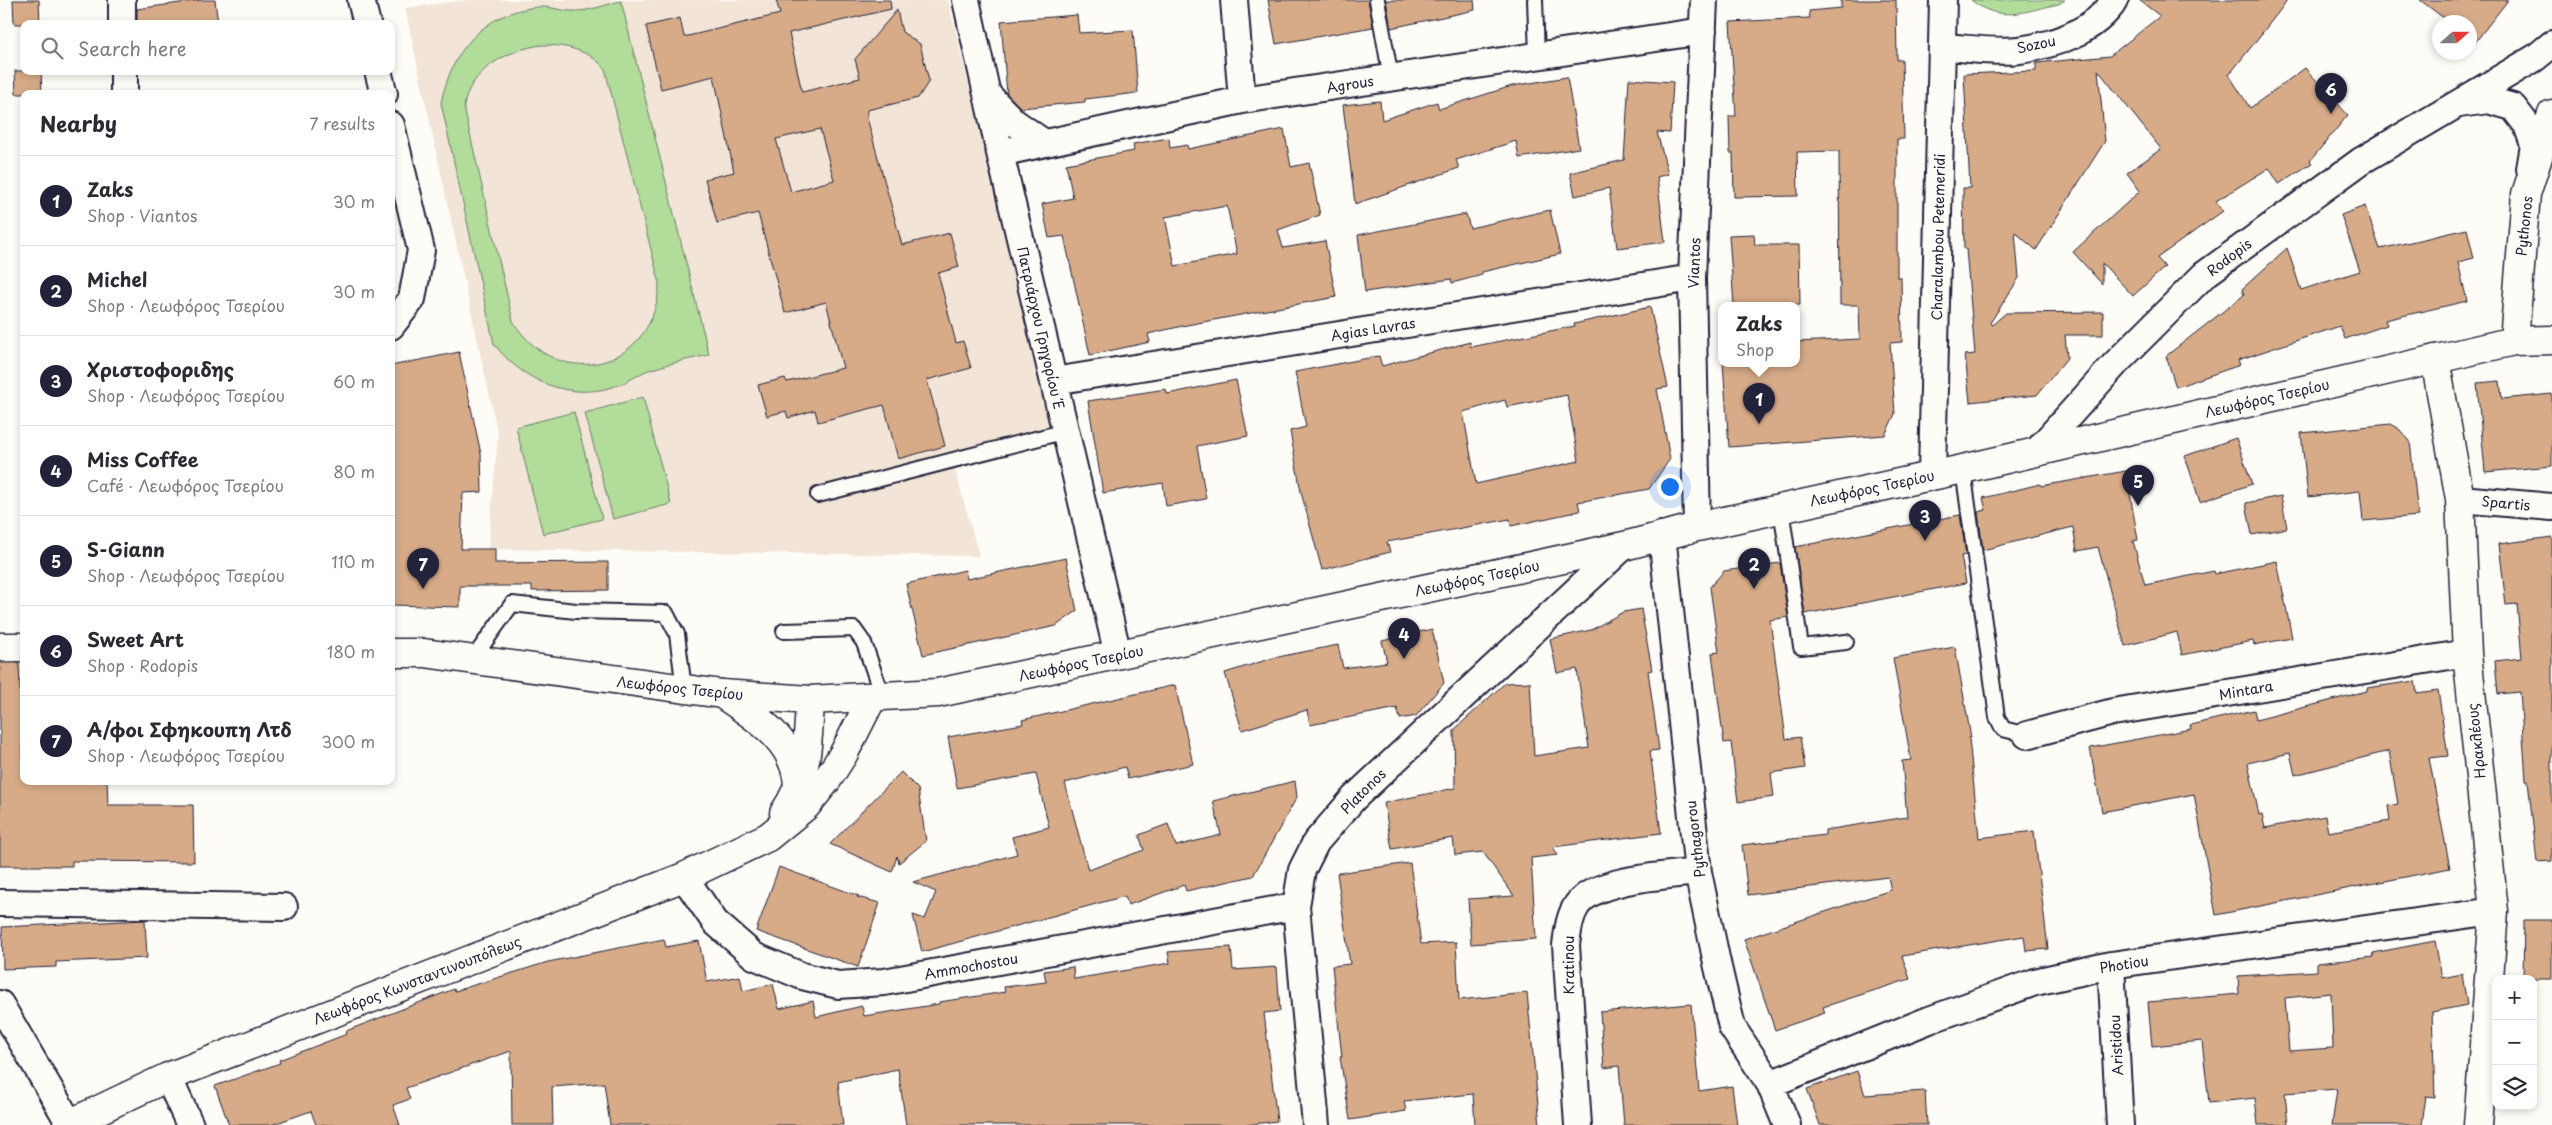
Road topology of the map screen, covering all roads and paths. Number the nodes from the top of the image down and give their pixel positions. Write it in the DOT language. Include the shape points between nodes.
graph roads {
  1 [pos="122,0"];
  2 [pos="361,0"];
  3 [pos="966,0"];
  4 [pos="1234,0"];
  5 [pos="1377,0"];
  6 [pos="1535,0"];
  7 [pos="1704,0"];
  8 [pos="1943,0"];
  9 [pos="2115,0"];
  10 [pos="122,20"];
  11 [pos="366,20"];
  12 [pos="1704,31"];
  13 [pos="2552,44"];
  14 [pos="1943,47"];
  15 [pos="1537,56"];
  16 [pos="124,75"];
  17 [pos="379,75"];
  18 [pos="1391,78"];
  19 [pos="124,90"];
  20 [pos="383,90"];
  21 [pos="987,94"];
  22 [pos="1242,100"];
  23 [pos="2455,104"];
  24 [pos="2552,114"];
  25 [pos="395,142"];
  26 [pos="1044,143"];
  27 [pos="1000,153"];
  28 [pos="2526,194"];
  29 [pos="1692,278"];
  30 [pos="395,321"];
  31 [pos="2514,340"];
  32 [pos="2552,340"];
  33 [pos="2434,359"];
  34 [pos="1054,381"];
  35 [pos="1066,431"];
  36 [pos="2038,450"];
  37 [pos="1963,469"];
  38 [pos="1932,474"];
  39 [pos="818,495"];
  40 [pos="2460,499"];
  41 [pos="1781,508"];
  42 [pos="2552,508"];
  43 [pos="1697,527"];
  44 [pos="1662,535"];
  45 [pos="1624,546"];
  46 [pos="784,631"];
  47 [pos="1846,642"];
  48 [pos="0,647"];
  49 [pos="20,647"];
  50 [pos="2467,652"];
  51 [pos="395,653"];
  52 [pos="1118,655"];
  53 [pos="472,660"];
  54 [pos="684,689"];
  55 [pos="722,694"];
  56 [pos="878,698"];
  57 [pos="810,700"];
  58 [pos="2027,736"];
  59 [pos="798,790"];
  60 [pos="768,837"];
  61 [pos="1698,872"];
  62 [pos="684,877"];
  63 [pos="0,904"];
  64 [pos="1296,906"];
  65 [pos="284,907"];
  66 [pos="2494,911"];
  67 [pos="2111,965"];
  68 [pos="0,1004"];
  69 [pos="168,1077"];
  70 [pos="1770,1084"];
  71 [pos="68,1124"];
  72 [pos="190,1125"];
  73 [pos="1316,1125"];
  74 [pos="1578,1125"];
  75 [pos="1788,1125"];
  76 [pos="2120,1125"];
  77 [pos="2478,1125"];
  1 -- 10 [label="street"];
  2 -- 11 [label="street"];
  3 -- 21 [label="street, Πατριάρχου Γρηγορίου Ε΄"];
  4 -- 22 [label="street"];
  5 -- 18 [label="lane"];
  6 -- 15 [label="lane"];
  7 -- 12 [label="street, Viantos"];
  8 -- 14 [label="street, Charalambou Petemeridi"];
  9 -- 14 [label="street, Sozou" via="2105,15 2080,31 2052,42 2018,50"];
  12 -- 15 [label="street, Agrous"];
  12 -- 29 [label="street, Viantos"];
  13 -- 23 [label="street, Rodopis" via="2535,58"];
  14 -- 38 [label="street, Charalambou Petemeridi"];
  15 -- 18 [label="street, Agrous"];
  16 -- 19 [label="street"];
  17 -- 20 [label="street"];
  18 -- 22 [label="street, Agrous"];
  21 -- 26 [label="street" via="1014,122"];
  21 -- 27 [label="street, Πατριάρχου Γρηγορίου Ε΄"];
  22 -- 26 [label="street, Agrous"];
  23 -- 28 [label="street" via="2488,100 2513,107 2527,124 2534,145"];
  23 -- 36 [label="street, Rodopis" via="2361,161 2204,276 2115,364"];
  24 -- 28 [label="main road, Pythonos"];
  25 -- 30 [label="street" via="421,250 412,299"];
  26 -- 27 [label="street, Agrous"];
  27 -- 34 [label="street, Πατριάρχου Γρηγορίου Ε΄"];
  28 -- 31 [label="main road, Pythonos"];
  29 -- 34 [label="street, Agias Lavras"];
  29 -- 43 [label="street, Viantos"];
  31 -- 32 [label="main road, Λεωφόρος Τσερίου"];
  31 -- 33 [label="main road, Λεωφόρος Τσερίου"];
  33 -- 36 [label="main road, Λεωφόρος Τσερίου"];
  33 -- 40 [label="main road, Ηρακλέους"];
  34 -- 35 [label="street, Πατριάρχου Γρηγορίου Ε΄"];
  35 -- 39 [label="lane"];
  35 -- 52 [label="street, Πατριάρχου Γρηγορίου Ε΄"];
  36 -- 37 [label="main road, Λεωφόρος Τσερίου"];
  37 -- 38 [label="main road, Λεωφόρος Τσερίου"];
  37 -- 58 [label="lane" via="1997,717 2003,729"];
  38 -- 41 [label="main road, Λεωφόρος Τσερίου"];
  40 -- 42 [label="street, Spartis"];
  40 -- 50 [label="main road, Ηρακλέους"];
  41 -- 43 [label="main road, Λεωφόρος Τσερίου"];
  41 -- 47 [label="lane" via="1801,647"];
  43 -- 44 [label="main road, Λεωφόρος Τσερίου"];
  44 -- 45 [label="main road, Λεωφόρος Τσερίου"];
  44 -- 61 [label="street, Pythagorou"];
  45 -- 52 [label="main road, Λεωφόρος Τσερίου"];
  45 -- 64 [label="street, Platonos" via="1354,798 1316,842 1302,870"];
  46 -- 56 [label="lane" via="854,630 864,643"];
  48 -- 49 [label="main road"];
  50 -- 58 [label="street, Mintara" via="2114,712"];
  50 -- 66 [label="main road, Ηρακλέους"];
  51 -- 53 [label="main road, Λεωφόρος Τσερίου"];
  52 -- 56 [label="main road, Λεωφόρος Τσερίου" via="938,693"];
  53 -- 54 [label="main road, Λεωφόρος Τσερίου"];
  53 -- 54 [label="lane" via="512,604 576,611 666,613 677,634"];
  54 -- 55 [label="main road, Λεωφόρος Τσερίου"];
  55 -- 57 [label="main road, Λεωφόρος Τσερίου"];
  55 -- 59 [label="main road" via="770,728 781,741 795,767"];
  56 -- 57 [label="main road, Λεωφόρος Τσερίου"];
  56 -- 60 [label="main road, Λεωφόρος Κωνσταντινουπόλεως" via="827,780 806,806"];
  57 -- 59 [label="main road" via="807,757"];
  59 -- 60 [label="main road"];
  60 -- 62 [label="main road, Λεωφόρος Κωνσταντινουπόλεως"];
  61 -- 70 [label="street, Pythagorou" via="1732,1027"];
  61 -- 74 [label="street, Kratinou" via="1617,883 1592,892 1578,904 1569,922 1566,945"];
  62 -- 64 [label="street, Ammochostou" via="716,922 754,956 802,976 838,985 884,982"];
  62 -- 69 [label="main road, Λεωφόρος Κωνσταντινουπόλεως"];
  63 -- 65 [label="street"];
  64 -- 73 [label="street, Platonos"];
  66 -- 67 [label="street, Photiou"];
  66 -- 77 [label="main road, Ηρακλέους"];
  67 -- 70 [label="street, Photiou" via="2035,982 1929,1020"];
  67 -- 76 [label="street, Aristidou"];
  68 -- 71 [label="street"];
  69 -- 71 [label="main road, Λεωφόρος Κωνσταντινουπόλεως"];
  69 -- 72 [label="street"];
  70 -- 75 [label="street, Pythagorou"];
}
